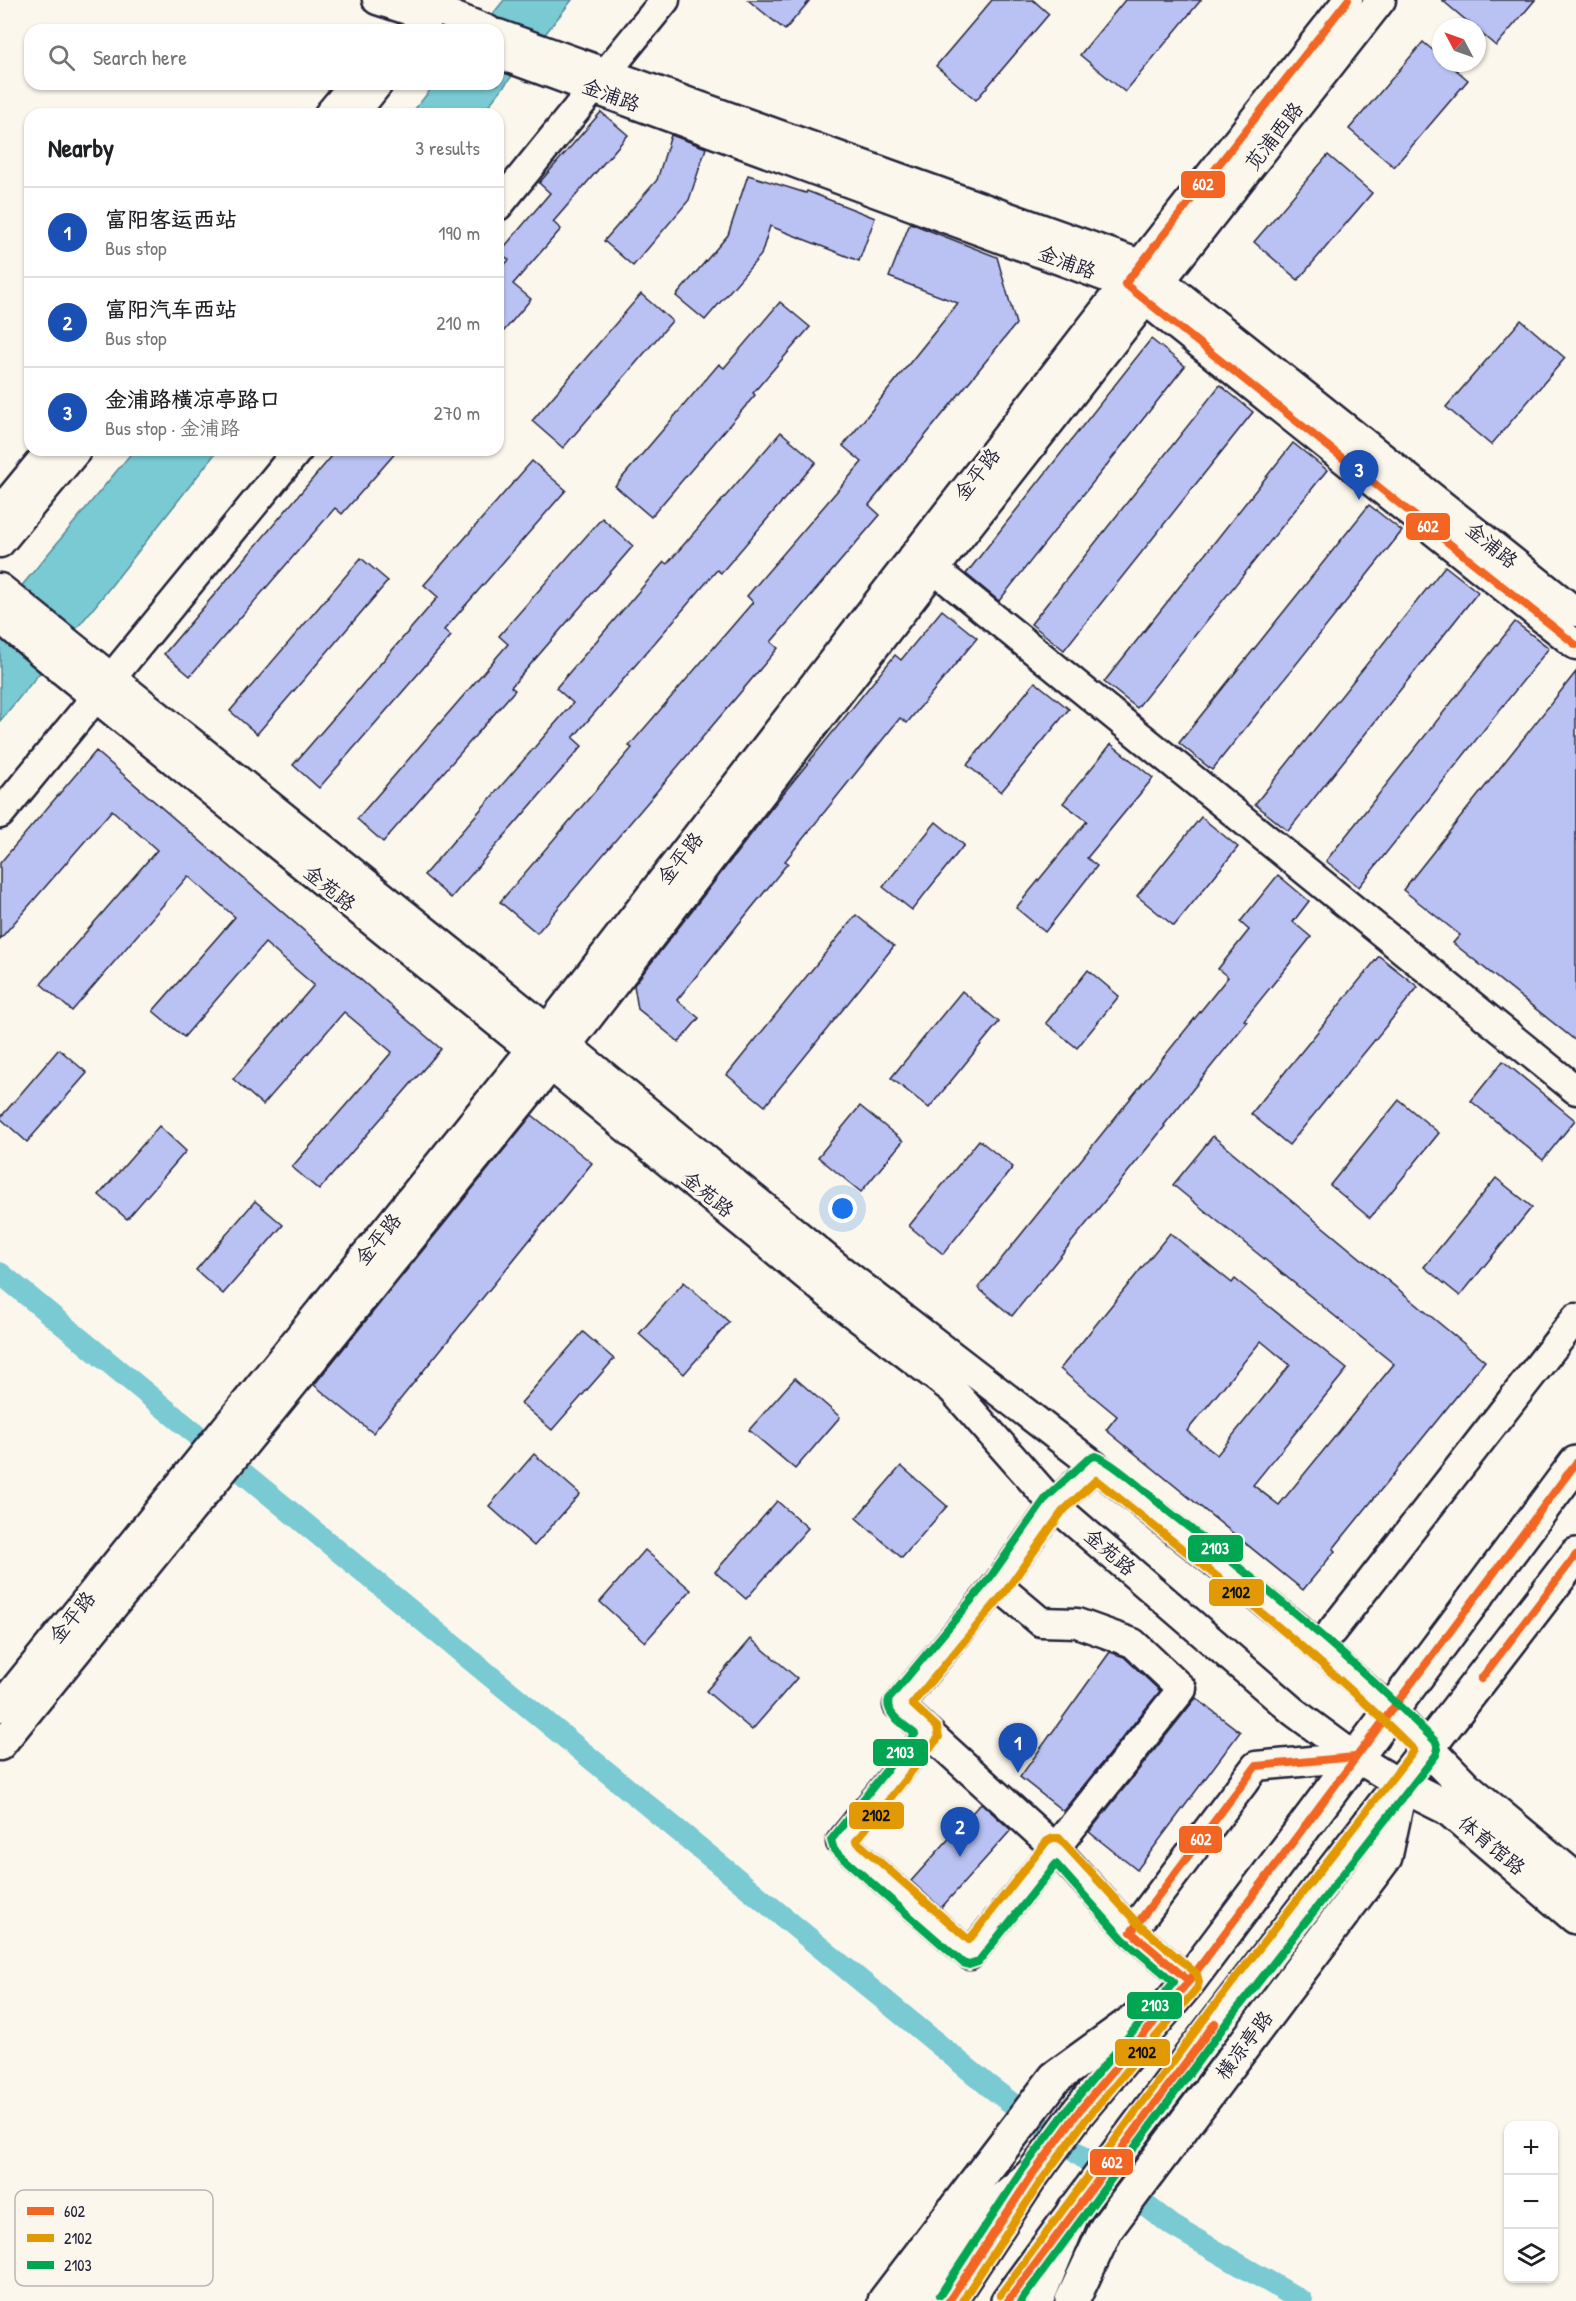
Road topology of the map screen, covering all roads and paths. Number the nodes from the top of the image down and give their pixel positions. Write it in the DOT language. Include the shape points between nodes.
graph roads {
  1 [pos="376,0"];
  2 [pos="665,0"];
  3 [pos="1348,0"];
  4 [pos="1381,0"];
  5 [pos="425,17"];
  6 [pos="458,24"];
  7 [pos="504,39"];
  8 [pos="504,55"];
  9 [pos="541,60"];
  10 [pos="600,81"];
  11 [pos="349,90"];
  12 [pos="373,90"];
  13 [pos="334,108"];
  14 [pos="359,108"];
  15 [pos="504,199"];
  16 [pos="1142,282"];
  17 [pos="45,456"];
  18 [pos="72,456"];
  19 [pos="293,456"];
  20 [pos="0,511"];
  21 [pos="0,543"];
  22 [pos="924,562"];
  23 [pos="3,601"];
  24 [pos="1576,612"];
  25 [pos="1576,645"];
  26 [pos="103,688"];
  27 [pos="0,814"];
  28 [pos="549,1048"];
  29 [pos="1576,1090"];
  30 [pos="1576,1318"];
  31 [pos="250,1418"];
  32 [pos="1576,1463"];
  33 [pos="1095,1466"];
  34 [pos="191,1490"];
  35 [pos="1054,1505"];
  36 [pos="1576,1555"];
  37 [pos="997,1585"];
  38 [pos="1332,1631"];
  39 [pos="0,1707"];
  40 [pos="1392,1712"];
  41 [pos="929,1733"];
  42 [pos="0,1746"];
  43 [pos="1428,1749"];
  44 [pos="1355,1757"];
  45 [pos="1400,1784"];
  46 [pos="1055,1848"];
  47 [pos="1576,1880"];
  48 [pos="1576,1917"];
  49 [pos="1131,1932"];
  50 [pos="1189,1980"];
  51 [pos="1032,2175"];
  52 [pos="1074,2210"];
  53 [pos="885,2301"];
  54 [pos="910,2301"];
  55 [pos="949,2301"];
  56 [pos="1008,2301"];
  57 [pos="1036,2301"];
  58 [pos="1072,2301"];
  1 -- 5 [label="street"];
  2 -- 10 [label="street"];
  3 -- 16 [label="street, 金平路"];
  4 -- 16 [label="street, 苋浦西路"];
  5 -- 6 [label="street"];
  7 -- 9 [label="street"];
  8 -- 9 [label="street"];
  9 -- 10 [label="street, 金浦路"];
  10 -- 15 [label="street"];
  10 -- 16 [label="street, 金浦路"];
  11 -- 13 [label="street"];
  12 -- 14 [label="street"];
  16 -- 22 [label="street, 金平路"];
  16 -- 24 [label="street, 金浦路"];
  16 -- 25 [label="street, 金浦路"];
  17 -- 20 [label="street"];
  18 -- 21 [label="street"];
  19 -- 26 [label="street"];
  22 -- 28 [label="street, 金平路"];
  22 -- 29 [label="street"];
  23 -- 26 [label="street"];
  26 -- 27 [label="street"];
  26 -- 28 [label="street"];
  28 -- 31 [label="street, 金平路"];
  28 -- 31 [label="street, 金平路" via="299,1378"];
  28 -- 33 [label="street"];
  28 -- 35 [label="street, 金苑路" via="843,1306 952,1389"];
  30 -- 38 [label="street"];
  31 -- 34 [label="street, 金平路"];
  32 -- 40 [label="main road"];
  33 -- 35 [label="street"];
  33 -- 40 [label="street" via="1297,1628"];
  34 -- 39 [label="street, 金平路"];
  34 -- 42 [label="street"];
  35 -- 37 [label="street"];
  35 -- 44 [label="street, 金苑路" via="1294,1712"];
  36 -- 43 [label="main road, 横凉亭路"];
  37 -- 41 [label="street" via="898,1705"];
  37 -- 46 [label="street" via="1041,1622 1077,1623 1133,1643 1182,1689"];
  40 -- 43 [label="street"];
  40 -- 44 [label="main road"];
  41 -- 46 [label="street"];
  41 -- 46 [label="street" via="841,1842 970,1955"];
  43 -- 45 [label="main road, 横凉亭路"];
  43 -- 47 [label="main road, 体育馆路" via="1466,1788"];
  44 -- 45 [label="street, 金苑路"];
  44 -- 49 [label="street" via="1256,1766"];
  44 -- 50 [label="main road"];
  45 -- 48 [label="main road, 体育馆路" via="1448,1808"];
  45 -- 52 [label="main road, 横凉亭路"];
  45 -- 58 [label="main road, 横凉亭路" via="1385,1857 1106,2229"];
  46 -- 49 [label="street"];
  49 -- 50 [label="street"];
  50 -- 51 [label="main road" via="1079,2111"];
  50 -- 53 [label="main road" via="1055,2078"];
  51 -- 54 [label="main road" via="963,2233"];
  51 -- 55 [label="main road"];
  52 -- 56 [label="main road, 横凉亭路"];
  52 -- 57 [label="main road"];
}
